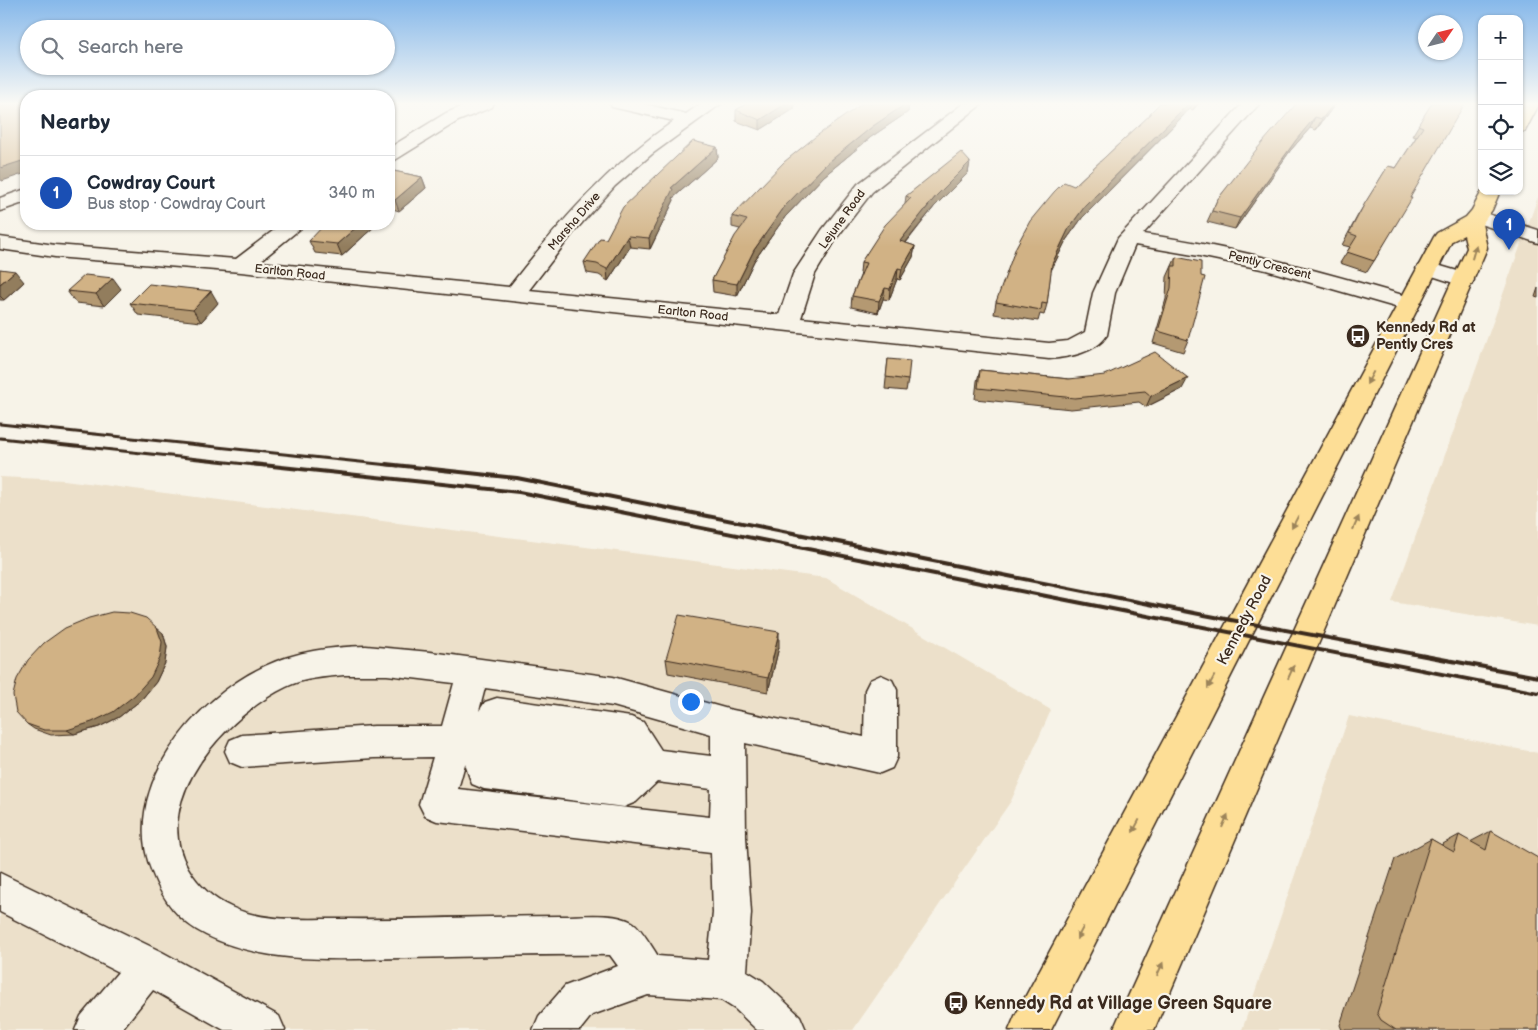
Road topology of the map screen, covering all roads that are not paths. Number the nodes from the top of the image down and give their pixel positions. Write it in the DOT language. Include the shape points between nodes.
graph roads {
  1 [pos="646,151"];
  2 [pos="913,151"];
  3 [pos="1208,151"];
  4 [pos="1489,195"];
  5 [pos="20,197"];
  6 [pos="0,205"];
  7 [pos="1475,220"];
  8 [pos="286,230"];
  9 [pos="1538,237"];
  10 [pos="1128,238"];
  11 [pos="0,243"];
  12 [pos="241,266"];
  13 [pos="1427,268"];
  14 [pos="1463,280"];
  15 [pos="514,295"];
  16 [pos="1409,304"];
  17 [pos="788,322"];
  18 [pos="474,672"];
  19 [pos="881,690"];
  20 [pos="728,724"];
  21 [pos="465,741"];
  22 [pos="242,752"];
  23 [pos="651,765"];
  24 [pos="728,775"];
  25 [pos="728,837"];
  26 [pos="0,892"];
  27 [pos="148,966"];
  28 [pos="648,975"];
  29 [pos="726,981"];
  30 [pos="95,1030"];
  31 [pos="265,1030"];
  32 [pos="553,1030"];
  33 [pos="786,1030"];
  34 [pos="1029,1030"];
  35 [pos="1133,1030"];
  1 -- 15 [label="street, Marsha Drive" via="598,194 559,236"];
  2 -- 17 [label="street, Lejune Road" via="865,188 829,234 804,274"];
  3 -- 10 [label="street, Earlton Road"];
  4 -- 7 [label="main road"];
  5 -- 6 [label="street"];
  7 -- 9 [label="street"];
  7 -- 13 [label="main road, Kennedy Road" via="1444,237"];
  14 -- 7 [label="main road, one-way" via="1477,248"];
  8 -- 12 [label="street"];
  10 -- 16 [label="street, Pently Crescent" via="1249,259"];
  10 -- 17 [label="street, Earlton Road" via="1104,294 1096,335 1086,343 1066,350 1048,351"];
  11 -- 12 [label="street, Earlton Road" via="54,251"];
  12 -- 15 [label="street, Earlton Road"];
  13 -- 14 [label="street"];
  13 -- 16 [label="main road, Kennedy Road"];
  35 -- 14 [label="main road, one-way"];
  15 -- 17 [label="street, Earlton Road"];
  16 -- 34 [label="main road, Kennedy Road, one-way"];
  18 -- 20 [label="street" via="617,693"];
  18 -- 21 [label="street"];
  18 -- 28 [label="street" via="395,661 324,662 276,675 237,699 219,714 191,747 180,763 163,805 162,850 176,883 187,900 210,916 241,930 284,938 620,936"];
  19 -- 20 [label="street" via="880,757"];
  20 -- 24 [label="street"];
  21 -- 22 [label="street" via="374,742"];
  21 -- 23 [label="street" via="484,772 624,790"];
  21 -- 23 [label="street" via="497,713 631,733"];
  21 -- 25 [label="street" via="437,804"];
  23 -- 24 [label="street"];
  24 -- 25 [label="street"];
  25 -- 29 [label="street" via="732,913"];
  26 -- 27 [label="street"];
  27 -- 30 [label="street"];
  27 -- 31 [label="street"];
  28 -- 29 [label="street"];
  28 -- 32 [label="street" via="579,1000"];
  29 -- 33 [label="street" via="749,995"];
}
